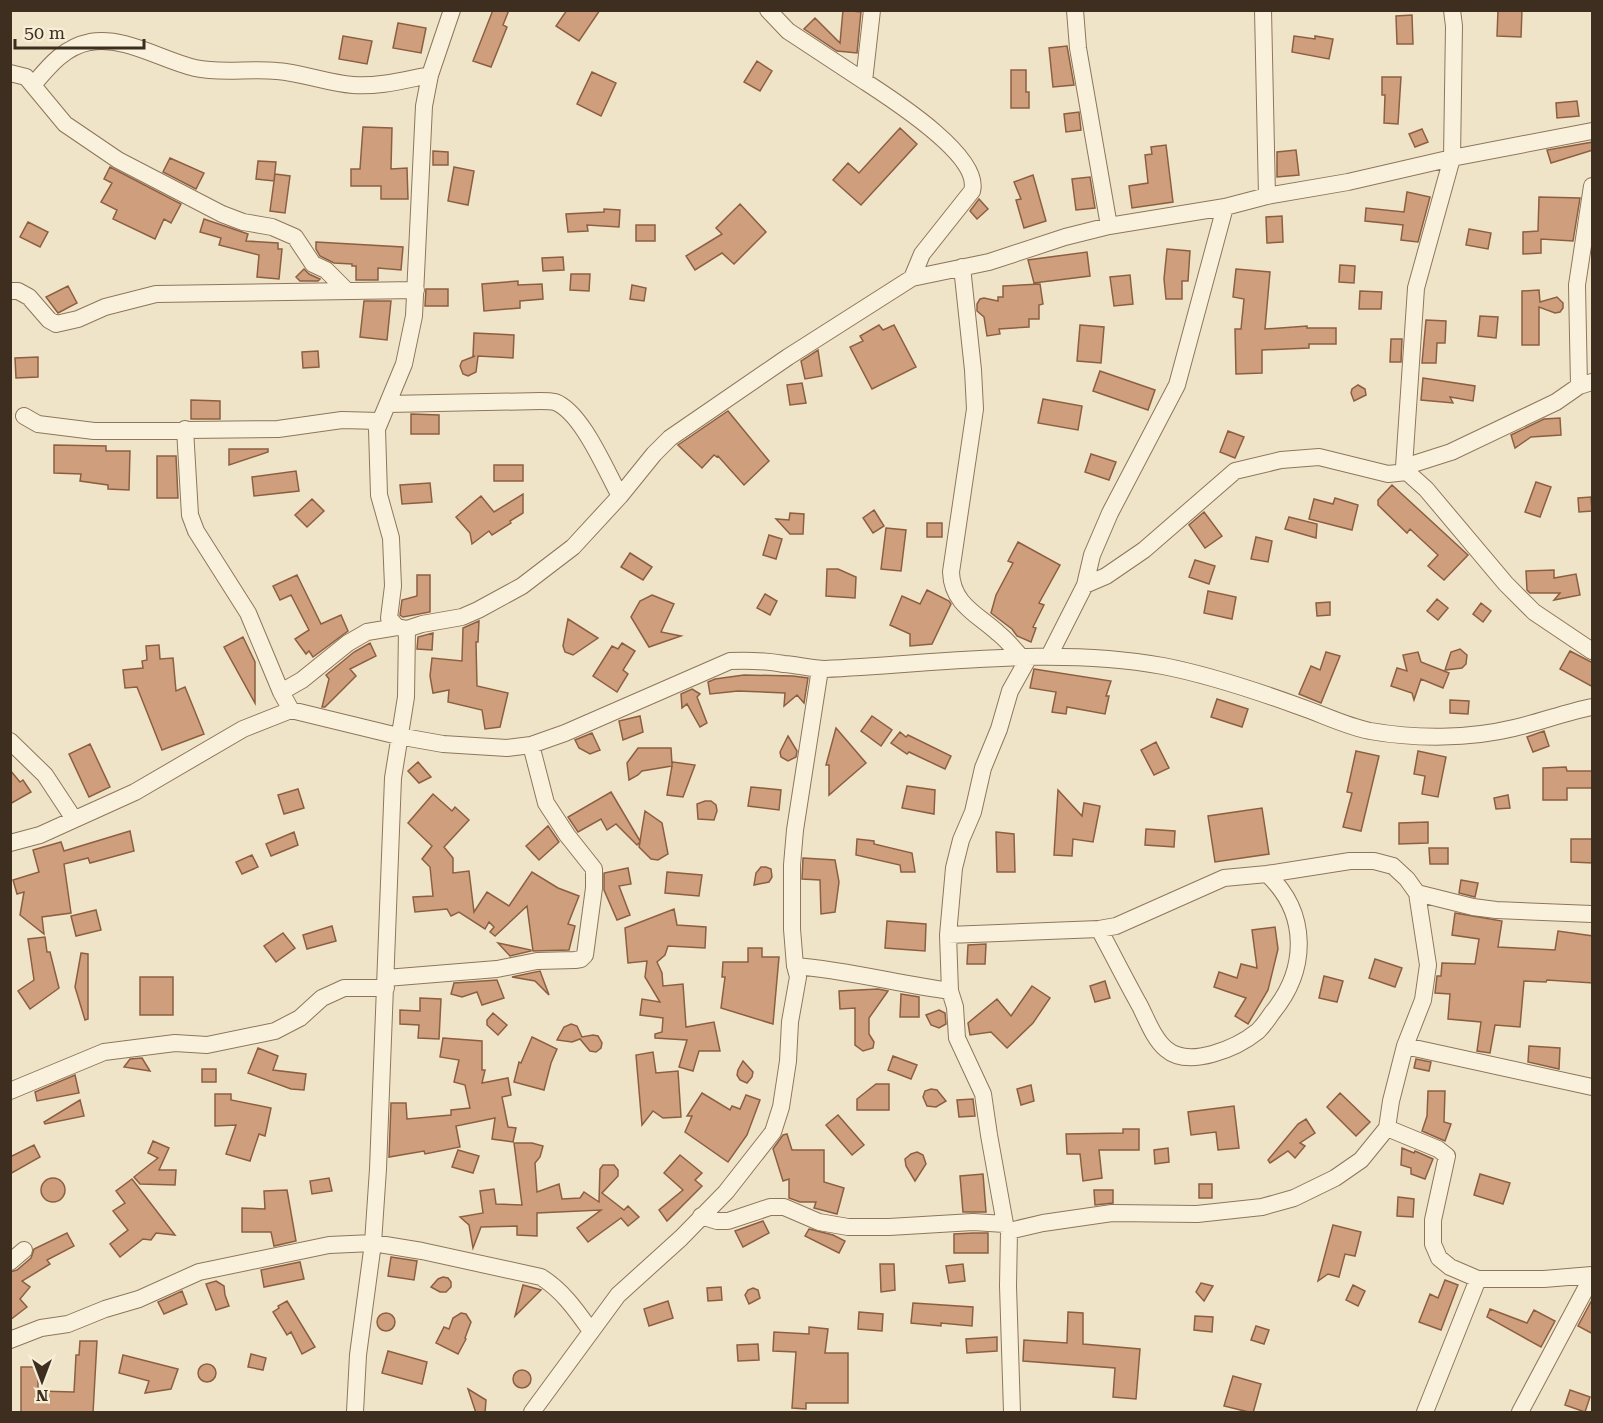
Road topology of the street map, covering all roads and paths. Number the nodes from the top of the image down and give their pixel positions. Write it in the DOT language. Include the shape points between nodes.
graph roads {
  1 [pos="452,10"];
  2 [pos="768,10"];
  3 [pos="873,10"];
  4 [pos="1075,10"];
  5 [pos="1263,10"];
  6 [pos="1452,10"];
  7 [pos="10,73"];
  8 [pos="430,75"];
  9 [pos="864,81"];
  10 [pos="33,85"];
  11 [pos="1593,131"];
  12 [pos="1452,158"];
  13 [pos="1593,186"];
  14 [pos="1267,196"];
  15 [pos="1225,207"];
  16 [pos="1109,226"];
  17 [pos="962,267"];
  18 [pos="912,278"];
  19 [pos="346,290"];
  20 [pos="416,290"];
  21 [pos="10,291"];
  22 [pos="1586,384"];
  23 [pos="388,404"];
  24 [pos="24,416"];
  25 [pos="379,421"];
  26 [pos="185,429"];
  27 [pos="1406,469"];
  28 [pos="620,496"];
  29 [pos="1085,585"];
  30 [pos="402,628"];
  31 [pos="1593,651"];
  32 [pos="1049,656"];
  33 [pos="1025,657"];
  34 [pos="820,669"];
  35 [pos="281,692"];
  36 [pos="1593,707"];
  37 [pos="291,710"];
  38 [pos="398,736"];
  39 [pos="10,741"];
  40 [pos="531,745"];
  41 [pos="74,819"];
  42 [pos="10,843"];
  43 [pos="1267,874"];
  44 [pos="1417,893"];
  45 [pos="1593,914"];
  46 [pos="1099,930"];
  47 [pos="948,935"];
  48 [pos="795,966"];
  49 [pos="386,983"];
  50 [pos="950,991"];
  51 [pos="1405,1046"];
  52 [pos="1593,1087"];
  53 [pos="10,1091"];
  54 [pos="1387,1128"];
  55 [pos="701,1216"];
  56 [pos="1007,1227"];
  57 [pos="373,1243"];
  58 [pos="24,1250"];
  59 [pos="10,1262"];
  60 [pos="1593,1276"];
  61 [pos="1478,1279"];
  62 [pos="591,1331"];
  63 [pos="10,1340"];
  64 [pos="355,1413"];
  65 [pos="532,1413"];
  66 [pos="1012,1413"];
  67 [pos="1425,1413"];
  68 [pos="1520,1413"];
  1 -- 8 [label="street"];
  2 -- 9 [label="street" via="788,31"];
  3 -- 9 [label="street"];
  4 -- 16 [label="street"];
  5 -- 14 [label="street"];
  6 -- 12 [label="street"];
  7 -- 10 [label="street" via="26,77"];
  8 -- 10 [label="street" via="352,85 278,71 204,70 110,41 88,42 68,50"];
  8 -- 20 [label="street" via="424,106"];
  9 -- 18 [label="street" via="904,107 950,146 973,180 972,191 922,255"];
  10 -- 19 [label="street" via="65,124 118,160 222,214 295,237 313,264 326,270"];
  11 -- 12 [label="street"];
  12 -- 14 [label="street"];
  12 -- 27 [label="street" via="1416,288"];
  13 -- 22 [label="street" via="1577,285"];
  14 -- 15 [label="street"];
  15 -- 16 [label="street"];
  15 -- 29 [label="street" via="1177,385 1100,535"];
  16 -- 17 [label="street"];
  17 -- 18 [label="street"];
  17 -- 33 [label="street" via="975,409 952,586 972,613"];
  18 -- 28 [label="street" via="687,425 654,454"];
  19 -- 20 [label="street"];
  19 -- 21 [label="street" via="156,294 56,324 29,297"];
  20 -- 23 [label="street" via="407,352"];
  22 -- 27 [label="street" via="1462,447"];
  23 -- 25 [label="street"];
  23 -- 28 [label="street" via="541,400 555,403 581,424"];
  24 -- 26 [label="street" via="38,424 94,431"];
  25 -- 26 [label="street" via="342,420 278,429"];
  25 -- 30 [label="street" via="377,473 391,538 393,586 389,618"];
  26 -- 35 [label="street" via="190,515 248,613"];
  27 -- 29 [label="street" via="1388,474 1318,458 1281,460 1235,471 1144,550"];
  27 -- 31 [label="street" via="1534,612"];
  28 -- 30 [label="street" via="573,547 522,586 462,617"];
  29 -- 32 [label="street"];
  30 -- 35 [label="street" via="367,632 348,642"];
  30 -- 38 [label="street" via="406,697"];
  32 -- 33 [label="street"];
  32 -- 36 [label="street" via="1163,666 1245,687 1340,722 1412,735 1483,735"];
  33 -- 34 [label="street"];
  33 -- 47 [label="street" via="983,768 973,812 961,840 954,868"];
  34 -- 40 [label="street" via="730,661"];
  34 -- 48 [label="street" via="792,865"];
  35 -- 37 [label="street"];
  37 -- 38 [label="street"];
  37 -- 41 [label="street" via="243,729 135,792"];
  38 -- 40 [label="street" via="476,747"];
  38 -- 49 [label="street"];
  39 -- 41 [label="street" via="45,775"];
  40 -- 49 [label="street" via="546,803 594,869 585,955 575,960 537,961"];
  41 -- 42 [label="street" via="40,835"];
  43 -- 44 [label="street" via="1374,861 1393,866"];
  43 -- 46 [label="street" via="1224,878"];
  43 -- 46 [label="street" via="1280,886 1294,916 1300,946 1294,975 1280,1004 1258,1030 1213,1054 1178,1057 1164,1048"];
  44 -- 45 [label="street" via="1496,910"];
  44 -- 51 [label="street" via="1428,964 1423,1000"];
  46 -- 47 [label="street"];
  47 -- 50 [label="street"];
  48 -- 50 [label="street"];
  48 -- 55 [label="street" via="798,977 788,1061 773,1132 726,1192"];
  49 -- 53 [label="street" via="344,988 322,998 300,1018 275,1031 207,1045 175,1043 104,1052"];
  49 -- 57 [label="street"];
  50 -- 56 [label="street" via="957,1038 983,1094"];
  51 -- 52 [label="street"];
  51 -- 54 [label="street"];
  54 -- 56 [label="street" via="1361,1160 1335,1178 1294,1198 1262,1207 1197,1214 1112,1213"];
  54 -- 61 [label="street" via="1447,1156 1433,1220 1433,1244 1439,1258 1449,1267"];
  55 -- 56 [label="street" via="728,1221 770,1207 784,1207 819,1222 848,1227 973,1222"];
  55 -- 62 [label="street" via="618,1295"];
  56 -- 66 [label="street"];
  57 -- 62 [label="street" via="541,1277 557,1288"];
  57 -- 63 [label="street" via="329,1245 200,1272 139,1299"];
  57 -- 64 [label="street" via="358,1355"];
  58 -- 59 [label="street"];
  60 -- 61 [label="street"];
  60 -- 68 [label="street"];
  61 -- 67 [label="street"];
  62 -- 65 [label="street"];
}
